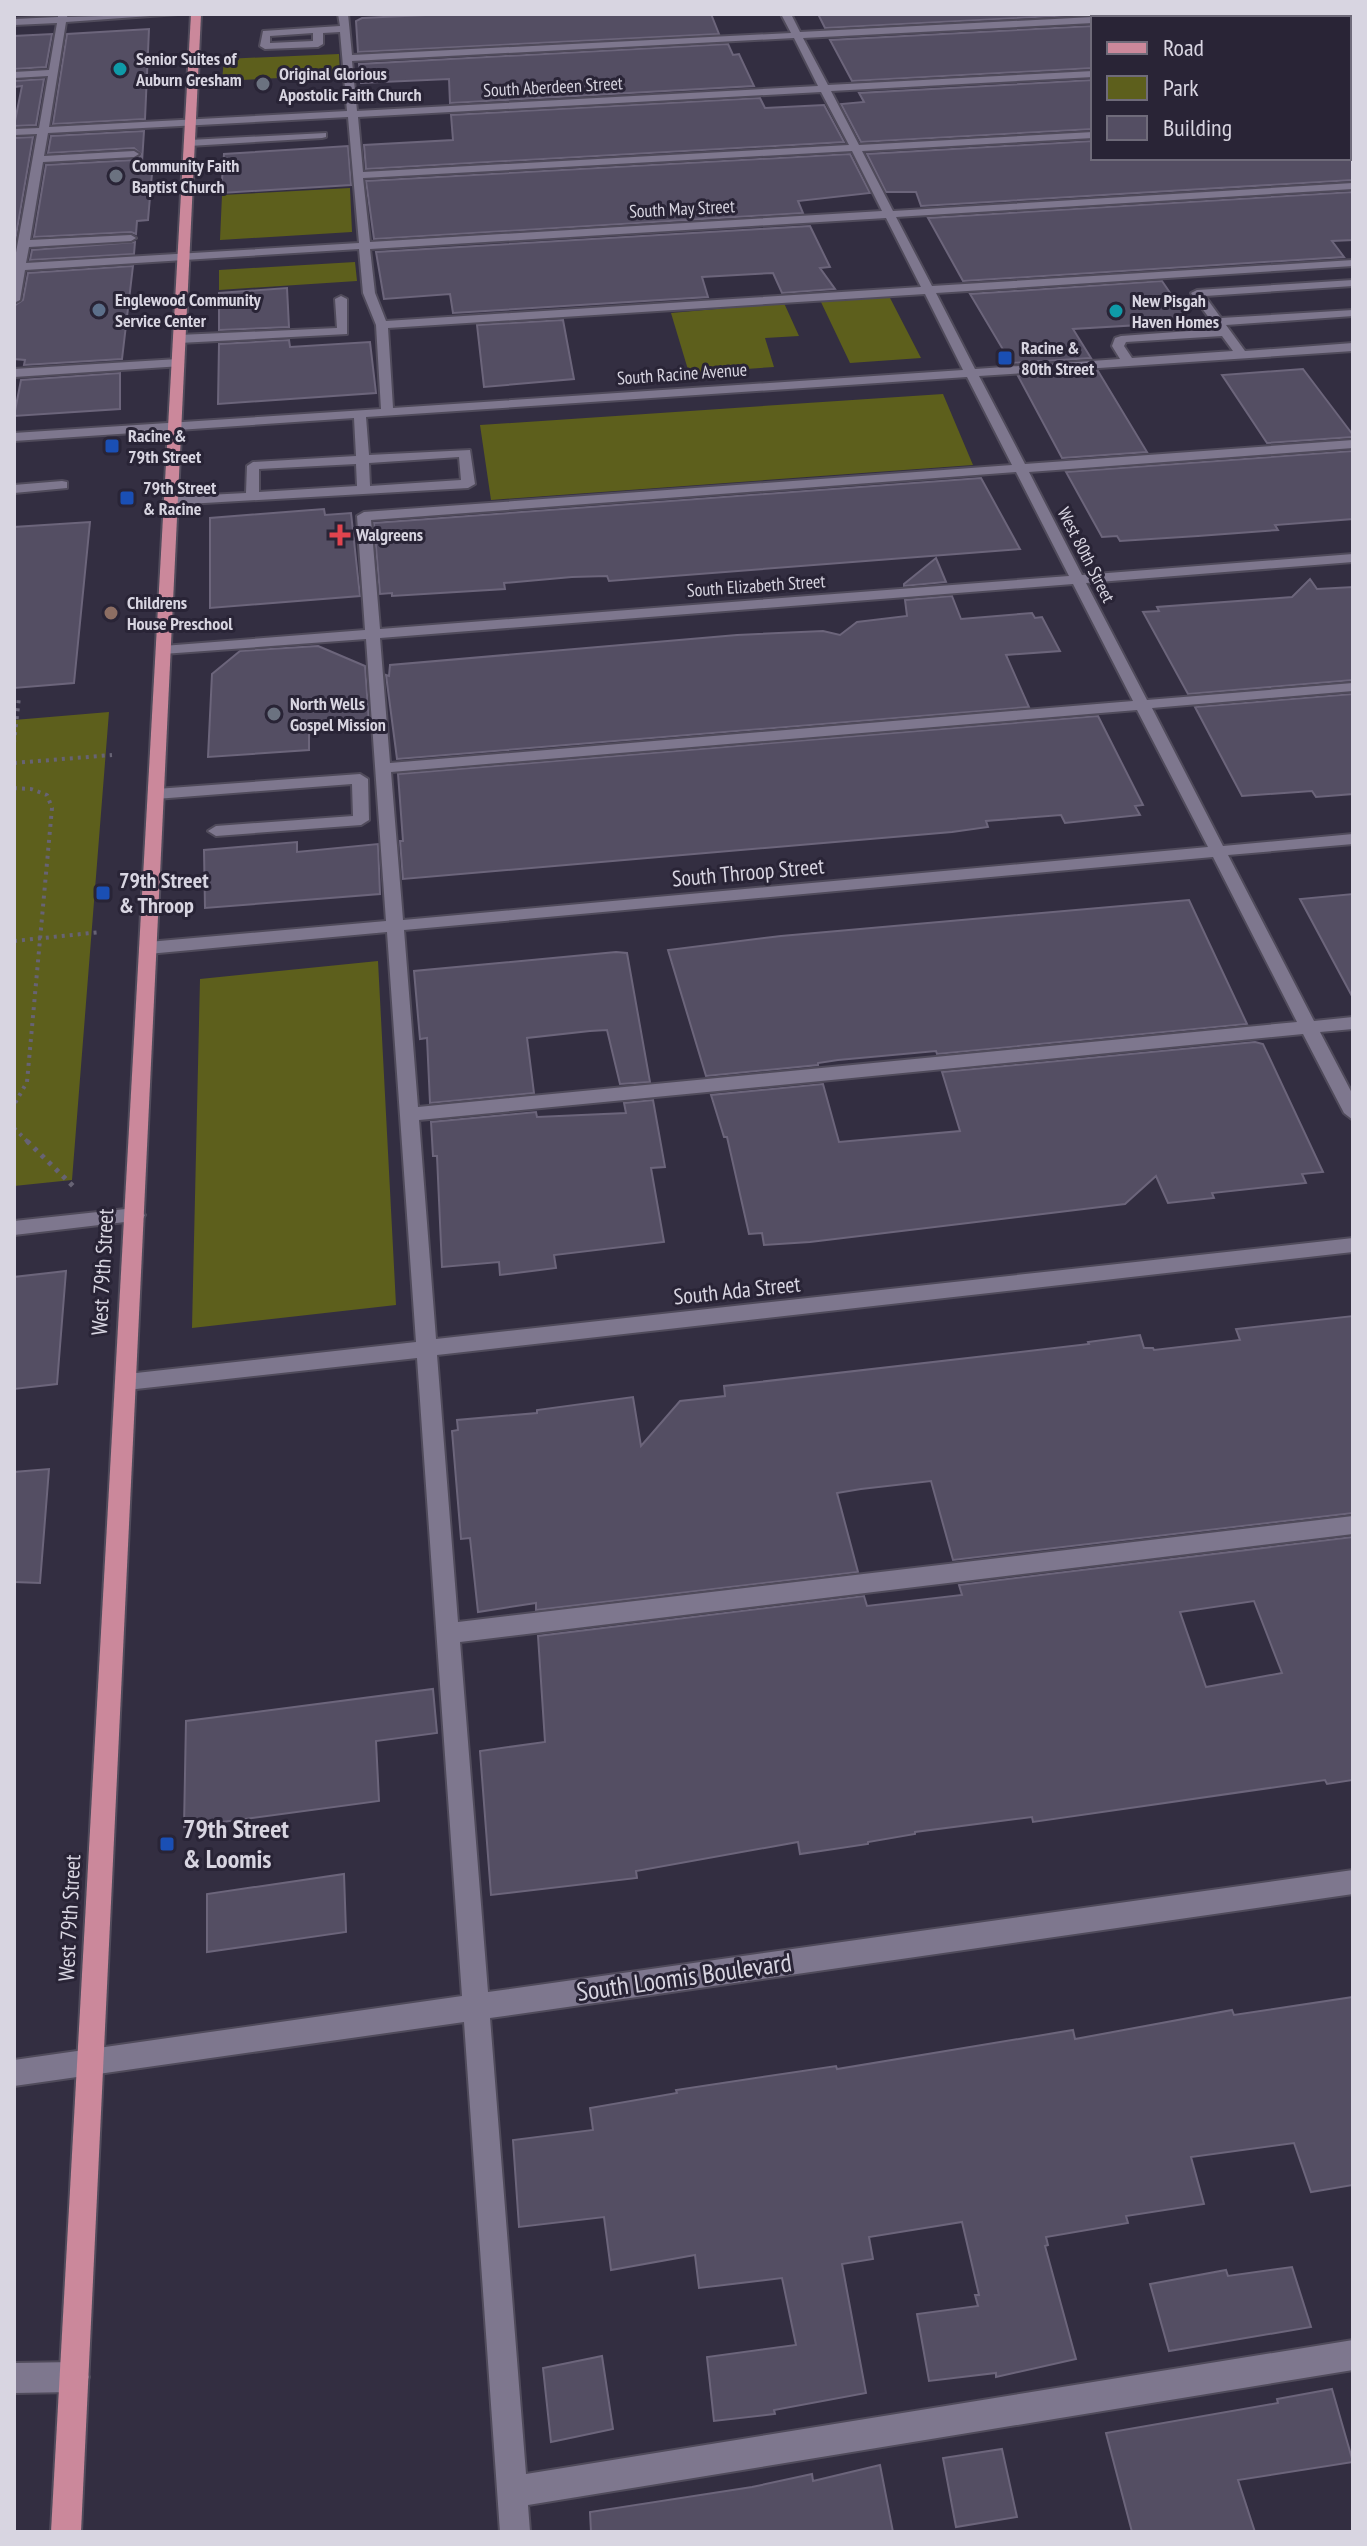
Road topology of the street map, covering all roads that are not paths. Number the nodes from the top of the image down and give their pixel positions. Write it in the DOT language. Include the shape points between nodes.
graph roads {
  1 [pos="173,14"];
  2 [pos="196,14"];
  3 [pos="343,14"];
  4 [pos="786,14"];
  5 [pos="1219,14"];
  6 [pos="1179,16"];
  7 [pos="62,17"];
  8 [pos="1091,20"];
  9 [pos="14,22"];
  10 [pos="344,29"];
  11 [pos="318,30"];
  12 [pos="797,35"];
  13 [pos="347,58"];
  14 [pos="51,73"];
  15 [pos="1091,74"];
  16 [pos="14,75"];
  17 [pos="825,89"];
  18 [pos="351,114"];
  19 [pos="190,122"];
  20 [pos="42,130"];
  21 [pos="14,132"];
  22 [pos="322,135"];
  23 [pos="1091,135"];
  24 [pos="189,143"];
  25 [pos="856,148"];
  26 [pos="134,154"];
  27 [pos="37,159"];
  28 [pos="357,175"];
  29 [pos="1353,186"];
  30 [pos="890,214"];
  31 [pos="131,238"];
  32 [pos="24,244"];
  33 [pos="364,246"];
  34 [pos="184,257"];
  35 [pos="1353,263"];
  36 [pos="17,266"];
  37 [pos="1353,283"];
  38 [pos="928,289"];
  39 [pos="341,299"];
  40 [pos="14,300"];
  41 [pos="1353,313"];
  42 [pos="382,325"];
  43 [pos="1221,327"];
  44 [pos="179,339"];
  45 [pos="1353,347"];
  46 [pos="1241,354"];
  47 [pos="1128,362"];
  48 [pos="178,363"];
  49 [pos="14,373"];
  50 [pos="971,373"];
  51 [pos="387,412"];
  52 [pos="360,414"];
  53 [pos="175,426"];
  54 [pos="14,437"];
  55 [pos="1353,444"];
  56 [pos="364,459"];
  57 [pos="1021,468"];
  58 [pos="62,485"];
  59 [pos="14,489"];
  60 [pos="364,490"];
  61 [pos="252,497"];
  62 [pos="170,501"];
  63 [pos="1353,558"];
  64 [pos="1078,579"];
  65 [pos="373,633"];
  66 [pos="163,650"];
  67 [pos="1353,687"];
  68 [pos="1143,704"];
  69 [pos="383,768"];
  70 [pos="156,794"];
  71 [pos="216,831"];
  72 [pos="1353,839"];
  73 [pos="1219,851"];
  74 [pos="395,926"];
  75 [pos="148,948"];
  76 [pos="1353,1023"];
  77 [pos="1309,1027"];
  78 [pos="1353,1113"];
  79 [pos="409,1114"];
  80 [pos="135,1215"];
  81 [pos="14,1228"];
  82 [pos="1353,1245"];
  83 [pos="426,1348"];
  84 [pos="127,1382"];
  85 [pos="1353,1525"];
  86 [pos="448,1633"];
  87 [pos="1353,1882"];
  88 [pos="476,2007"];
  89 [pos="90,2062"];
  90 [pos="14,2073"];
  91 [pos="1353,2355"];
  92 [pos="74,2377"];
  93 [pos="14,2378"];
  94 [pos="512,2492"];
  95 [pos="66,2532"];
  96 [pos="515,2532"];
  1 -- 7 [label="street"];
  2 -- 19 [label="main road, West 79th Street"];
  3 -- 10 [label="street"];
  4 -- 12 [label="street, West 80th Street"];
  5 -- 6 [label="street"];
  7 -- 9 [label="street"];
  7 -- 14 [label="street"];
  8 -- 12 [label="street"];
  10 -- 11 [label="street"];
  10 -- 13 [label="street"];
  11 -- 11 [label="street" via="266,33 265,46 318,44"];
  12 -- 13 [label="street"];
  12 -- 17 [label="street, West 80th Street"];
  13 -- 18 [label="street"];
  14 -- 16 [label="street"];
  14 -- 20 [label="street"];
  15 -- 17 [label="street, South Aberdeen Street"];
  17 -- 18 [label="street, South Aberdeen Street"];
  17 -- 25 [label="street, West 80th Street"];
  18 -- 19 [label="street, South Aberdeen Street"];
  18 -- 28 [label="street"];
  19 -- 20 [label="street, South Aberdeen Street"];
  19 -- 24 [label="main road, West 79th Street"];
  20 -- 21 [label="street, South Aberdeen Street"];
  20 -- 27 [label="street"];
  22 -- 24 [label="street"];
  23 -- 25 [label="street"];
  24 -- 34 [label="main road, West 79th Street"];
  25 -- 28 [label="street"];
  25 -- 30 [label="street, West 80th Street"];
  26 -- 27 [label="street"];
  27 -- 32 [label="street" via="27,195"];
  28 -- 33 [label="street"];
  29 -- 30 [label="street, South May Street"];
  30 -- 33 [label="street, South May Street"];
  30 -- 38 [label="street, West 80th Street"];
  31 -- 32 [label="street"];
  32 -- 36 [label="street"];
  33 -- 34 [label="street, South May Street"];
  33 -- 42 [label="street" via="369,293"];
  34 -- 36 [label="street, South May Street"];
  34 -- 44 [label="main road, West 79th Street"];
  35 -- 38 [label="street"];
  36 -- 40 [label="street"];
  37 -- 43 [label="street" via="1197,293"];
  38 -- 42 [label="street"];
  38 -- 50 [label="street, West 80th Street"];
  39 -- 44 [label="street" via="343,331"];
  41 -- 43 [label="street"];
  42 -- 51 [label="street"];
  43 -- 46 [label="street"];
  43 -- 47 [label="street" via="1119,341"];
  44 -- 48 [label="main road, West 79th Street"];
  45 -- 46 [label="street, South Racine Avenue"];
  46 -- 47 [label="street, South Racine Avenue"];
  47 -- 50 [label="street, South Racine Avenue"];
  48 -- 49 [label="street"];
  48 -- 53 [label="main road, West 79th Street"];
  50 -- 51 [label="street, South Racine Avenue"];
  50 -- 57 [label="street, West 80th Street"];
  51 -- 52 [label="street, South Racine Avenue"];
  52 -- 53 [label="street, South Racine Avenue"];
  52 -- 56 [label="street"];
  53 -- 54 [label="street, South Racine Avenue"];
  53 -- 62 [label="main road, West 79th Street"];
  55 -- 57 [label="street"];
  56 -- 60 [label="street"];
  56 -- 60 [label="street" via="465,453 468,484"];
  56 -- 61 [label="street" via="253,466"];
  57 -- 64 [label="street, West 80th Street"];
  57 -- 65 [label="street" via="364,516"];
  58 -- 59 [label="street"];
  60 -- 61 [label="street"];
  61 -- 62 [label="street"];
  62 -- 66 [label="main road, West 79th Street"];
  63 -- 64 [label="street, South Elizabeth Street"];
  64 -- 65 [label="street, South Elizabeth Street"];
  64 -- 68 [label="street, West 80th Street"];
  65 -- 66 [label="street, South Elizabeth Street"];
  65 -- 69 [label="street"];
  66 -- 70 [label="main road, West 79th Street"];
  67 -- 68 [label="street"];
  68 -- 69 [label="street"];
  68 -- 73 [label="street, West 80th Street"];
  69 -- 74 [label="street"];
  70 -- 71 [label="street" via="360,779 361,820"];
  70 -- 75 [label="main road, West 79th Street"];
  72 -- 73 [label="street, South Throop Street"];
  73 -- 74 [label="street, South Throop Street"];
  73 -- 77 [label="street, West 80th Street"];
  74 -- 75 [label="street, South Throop Street"];
  74 -- 79 [label="street"];
  75 -- 80 [label="main road, West 79th Street"];
  76 -- 77 [label="street"];
  77 -- 78 [label="street, West 80th Street"];
  77 -- 79 [label="street"];
  79 -- 83 [label="street"];
  80 -- 81 [label="street"];
  80 -- 84 [label="main road, West 79th Street"];
  82 -- 83 [label="street, South Ada Street"];
  83 -- 84 [label="street, South Ada Street"];
  83 -- 86 [label="street"];
  84 -- 89 [label="main road, West 79th Street"];
  85 -- 86 [label="street"];
  86 -- 88 [label="street"];
  87 -- 88 [label="street, South Loomis Boulevard"];
  88 -- 89 [label="street, South Loomis Boulevard"];
  88 -- 94 [label="street"];
  89 -- 90 [label="street, South Loomis Boulevard"];
  89 -- 92 [label="main road, West 79th Street"];
  91 -- 94 [label="street"];
  92 -- 93 [label="street"];
  92 -- 95 [label="main road, West 79th Street"];
  94 -- 96 [label="street"];
}
